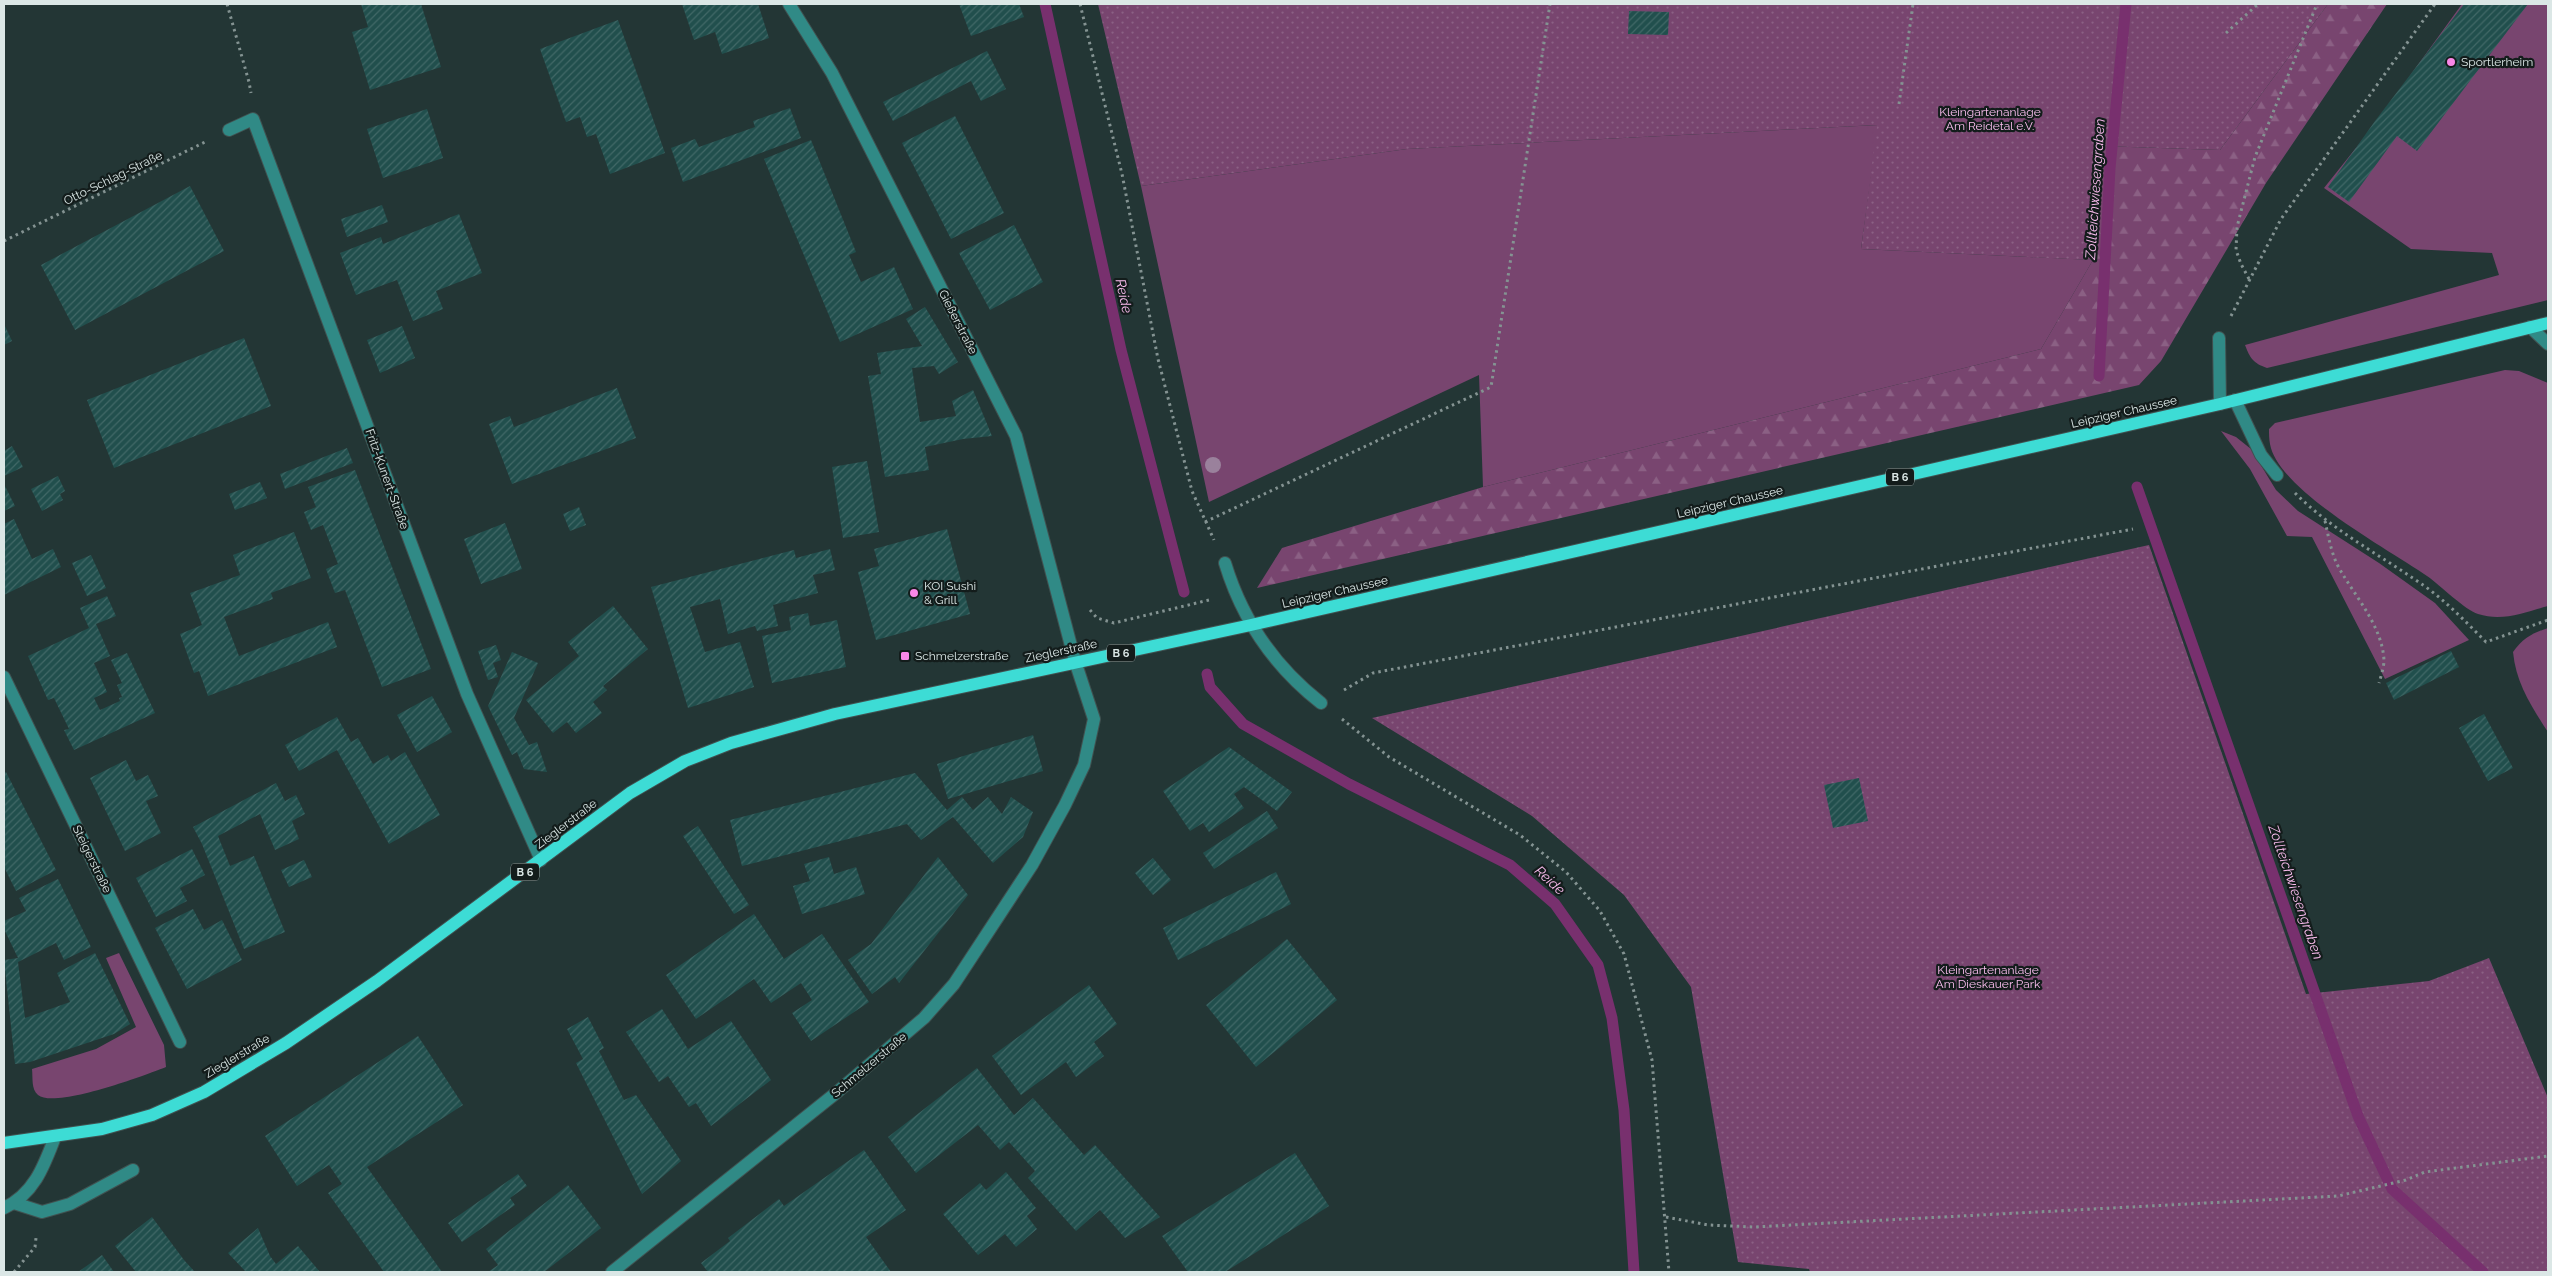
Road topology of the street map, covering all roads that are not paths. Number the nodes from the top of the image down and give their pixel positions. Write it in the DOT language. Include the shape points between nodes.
graph roads {
  1 [pos="789,4"];
  2 [pos="229,130"];
  3 [pos="2548,323"];
  4 [pos="2530,328"];
  5 [pos="2219,338"];
  6 [pos="2548,344"];
  7 [pos="2235,400"];
  8 [pos="2220,404"];
  9 [pos="2277,475"];
  10 [pos="1225,563"];
  11 [pos="1251,625"];
  12 [pos="1166,644"];
  13 [pos="1075,661"];
  14 [pos="4,677"];
  15 [pos="1321,703"];
  16 [pos="541,860"];
  17 [pos="180,1042"];
  18 [pos="56,1137"];
  19 [pos="4,1143"];
  20 [pos="133,1170"];
  21 [pos="9,1205"];
  22 [pos="612,1272"];
  1 -- 13 [label="street, Gießerstraße" via="832,73 1016,436"];
  2 -- 16 [label="street, Fritz-Kunert-Straße" via="253,119 467,694"];
  3 -- 4 [label="main road, Leipziger Chaussee / B 6"];
  4 -- 6 [label="street"];
  4 -- 7 [label="main road, Leipziger Chaussee / B 6"];
  5 -- 8 [label="street"];
  7 -- 8 [label="main road, Leipziger Chaussee / B 6"];
  7 -- 9 [label="street" via="2261,455"];
  8 -- 11 [label="main road, Leipziger Chaussee / B 6"];
  10 -- 11 [label="street" via="1234,594"];
  11 -- 12 [label="main road, Leipziger Chaussee / B 6"];
  11 -- 15 [label="street" via="1300,687"];
  12 -- 13 [label="main road, Zieglerstraße / B 6"];
  13 -- 16 [label="main road, Zieglerstraße / B 6" via="835,714 731,743 685,761 630,793"];
  13 -- 22 [label="street, Schmelzerstraße" via="1094,719 1084,765 1032,865 954,984 924,1018 836,1093"];
  14 -- 17 [label="street, Steigerstraße"];
  16 -- 18 [label="main road, Zieglerstraße / B 6" via="377,981 286,1043 204,1092 152,1115"];
  18 -- 19 [label="main road, Zieglerstraße / B 6"];
  18 -- 21 [label="street" via="40,1176"];
  20 -- 21 [label="street" via="70,1204 42,1212"];
}
